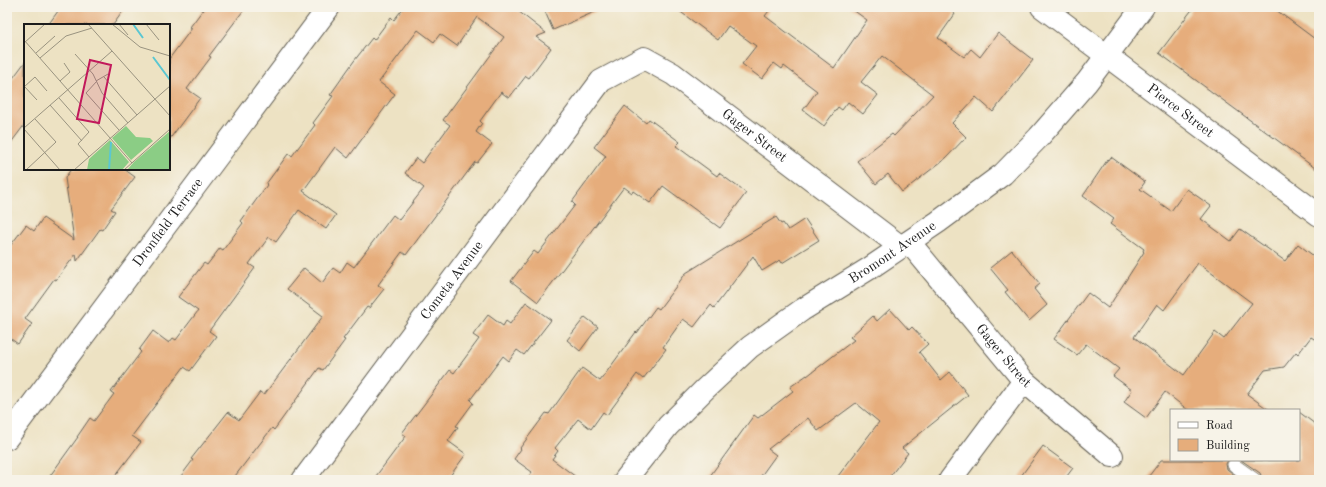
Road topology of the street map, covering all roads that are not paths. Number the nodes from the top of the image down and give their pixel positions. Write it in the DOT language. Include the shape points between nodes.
graph roads {
  1 [pos="329,7"];
  2 [pos="1042,7"];
  3 [pos="1143,7"];
  4 [pos="1107,56"];
  5 [pos="601,80"];
  6 [pos="1319,215"];
  7 [pos="905,244"];
  8 [pos="1024,381"];
  9 [pos="7,438"];
  10 [pos="1112,456"];
  11 [pos="1234,465"];
  12 [pos="303,480"];
  13 [pos="625,480"];
  14 [pos="950,480"];
  15 [pos="1255,480"];
  1 -- 9 [label="street, Dronfield Terrace"];
  2 -- 4 [label="street, Pierce Street"];
  3 -- 4 [label="street, Bromont Avenue"];
  4 -- 6 [label="street, Pierce Street"];
  4 -- 7 [label="street, Bromont Avenue" via="1043,132 1003,174"];
  5 -- 7 [label="street, Gager Street" via="644,58 672,74"];
  5 -- 12 [label="street, Cometa Avenue"];
  7 -- 8 [label="street, Gager Street"];
  7 -- 13 [label="street, Bromont Avenue" via="802,310 750,347 668,426"];
  8 -- 10 [label="street, Gager Street"];
  8 -- 14 [label="street"];
  11 -- 15 [label="lane"];
}
